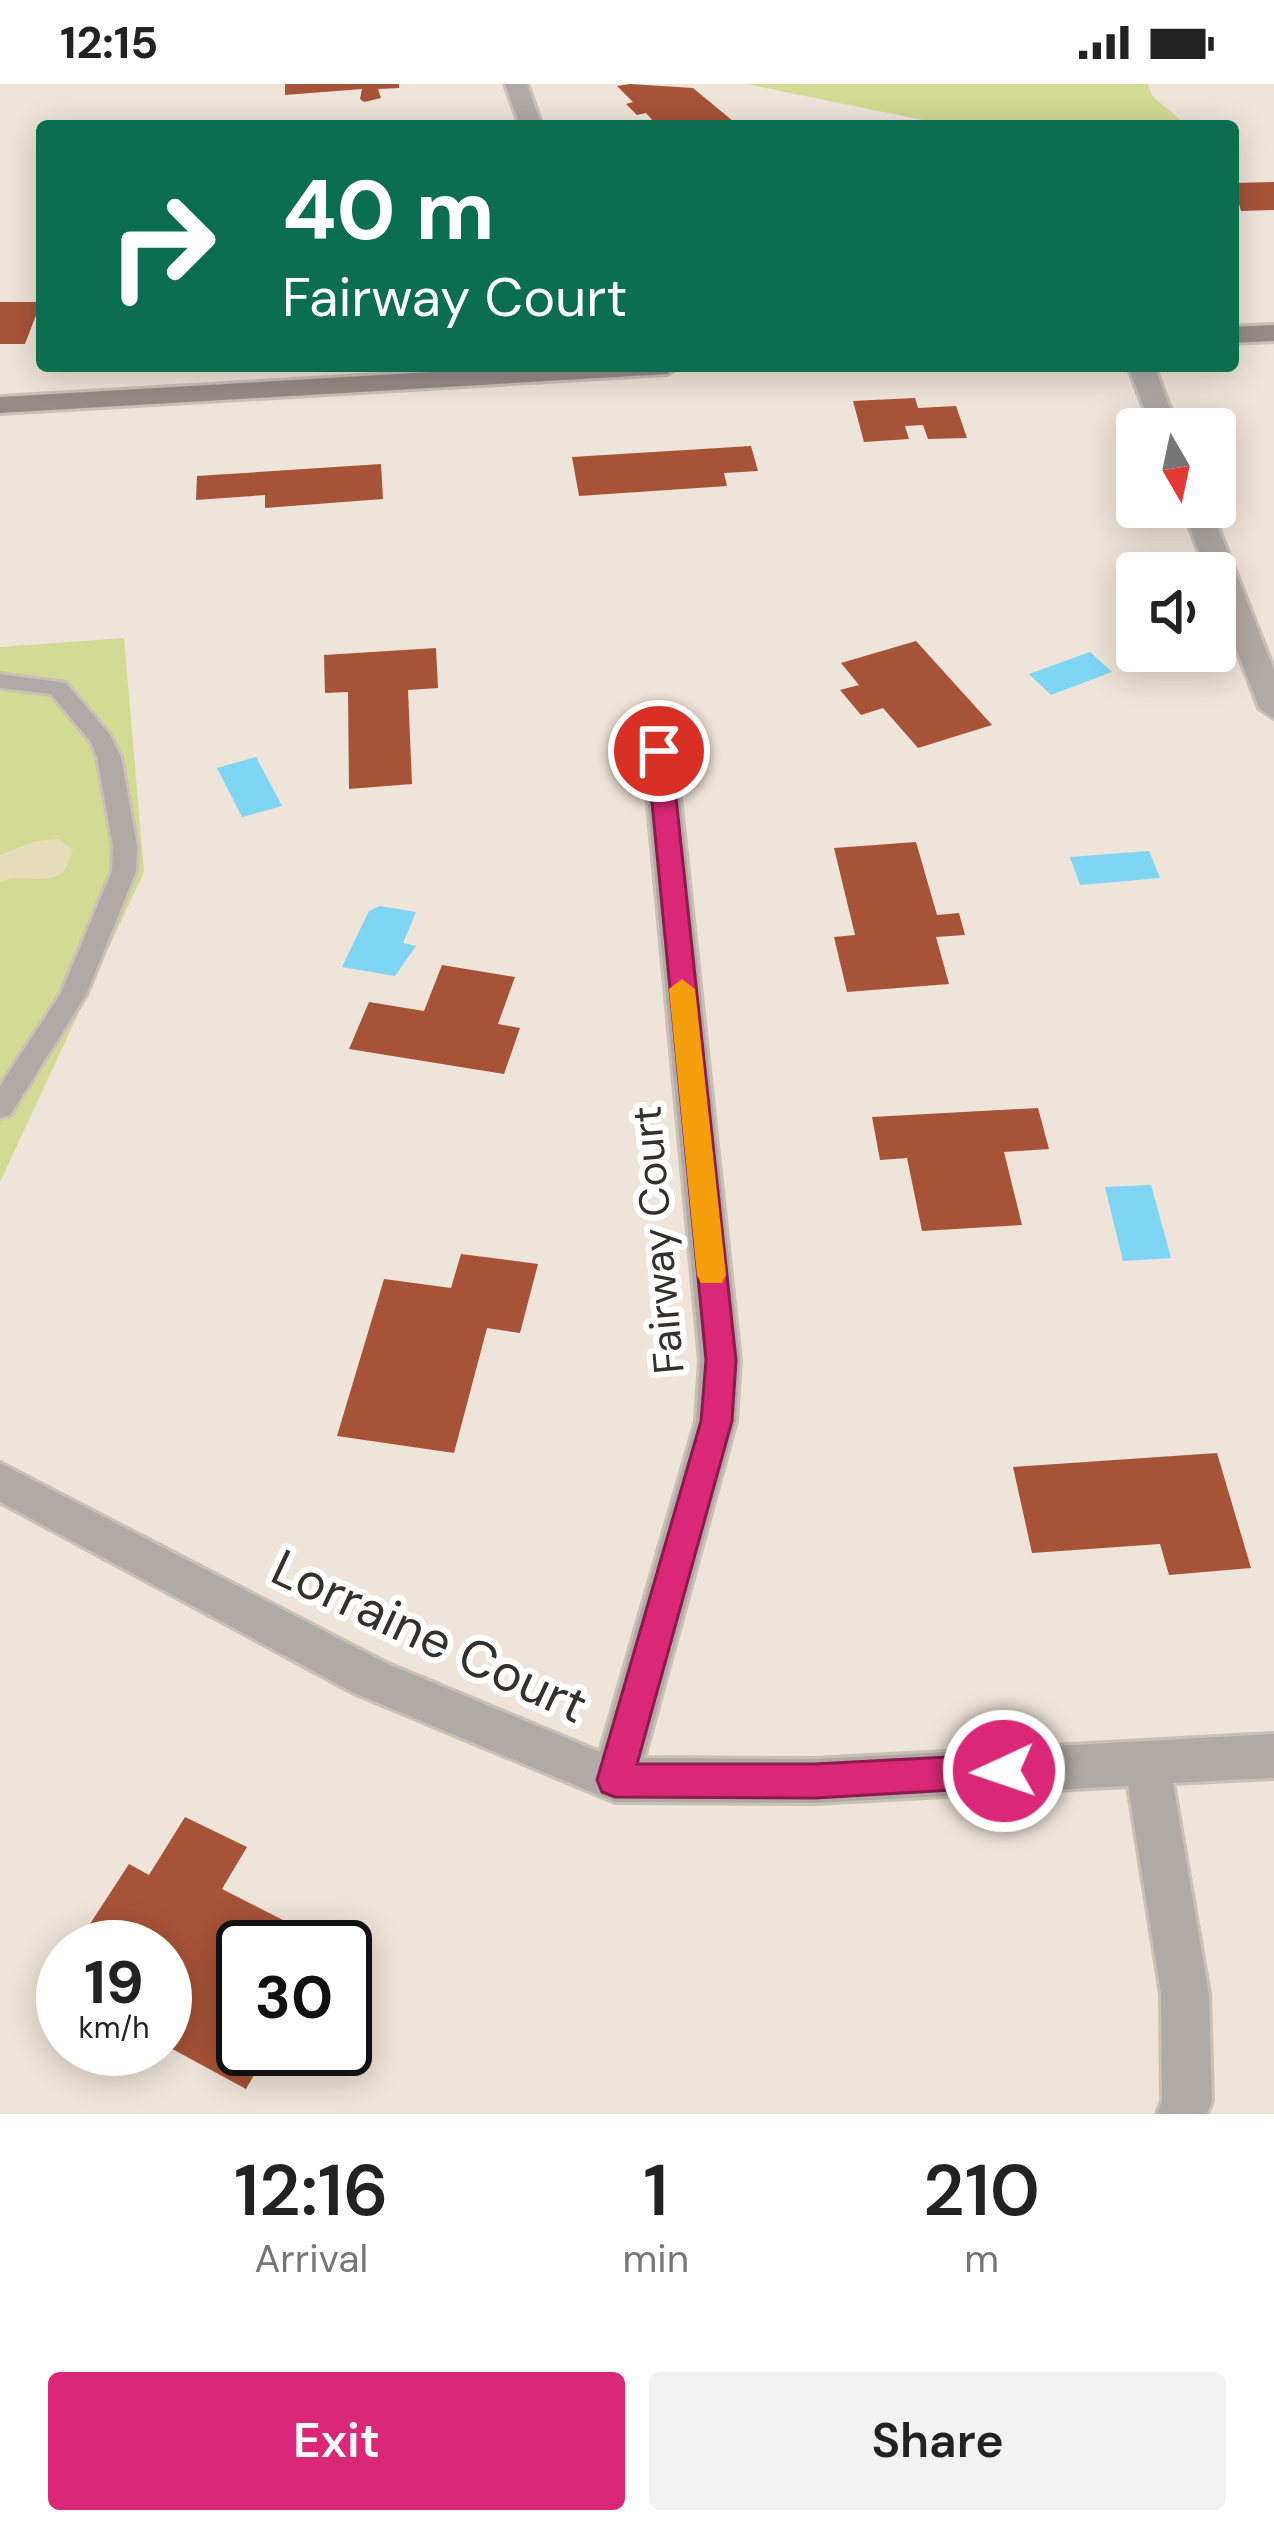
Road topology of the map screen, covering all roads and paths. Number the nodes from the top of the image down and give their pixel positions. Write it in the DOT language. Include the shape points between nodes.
graph roads {
  1 [pos="516,84"];
  2 [pos="529,120"];
  3 [pos="1274,333"];
  4 [pos="1239,335"];
  5 [pos="532,372"];
  6 [pos="1143,372"];
  7 [pos="0,405"];
  8 [pos="1157,408"];
  9 [pos="1204,528"];
  10 [pos="0,681"];
  11 [pos="1274,708"];
  12 [pos="659,751"];
  13 [pos="0,1108"];
  14 [pos="0,1480"];
  15 [pos="1274,1756"];
  16 [pos="1147,1763"];
  17 [pos="615,1780"];
  18 [pos="1181,2114"];
  1 -- 2 [label="street"];
  3 -- 4 [label="main road"];
  5 -- 7 [label="main road"];
  6 -- 8 [label="street"];
  9 -- 11 [label="street"];
  10 -- 13 [label="lane" via="58,688 92,726 109,757 125,846 118,894 73,995"];
  12 -- 17 [label="street, Fairway Court" via="721,1360 716,1421"];
  14 -- 17 [label="street, Lorraine Court" via="370,1678"];
  15 -- 16 [label="street, Lorraine Court"];
  16 -- 17 [label="street, Lorraine Court" via="815,1781"];
  16 -- 18 [label="street" via="1185,1994"];
}
